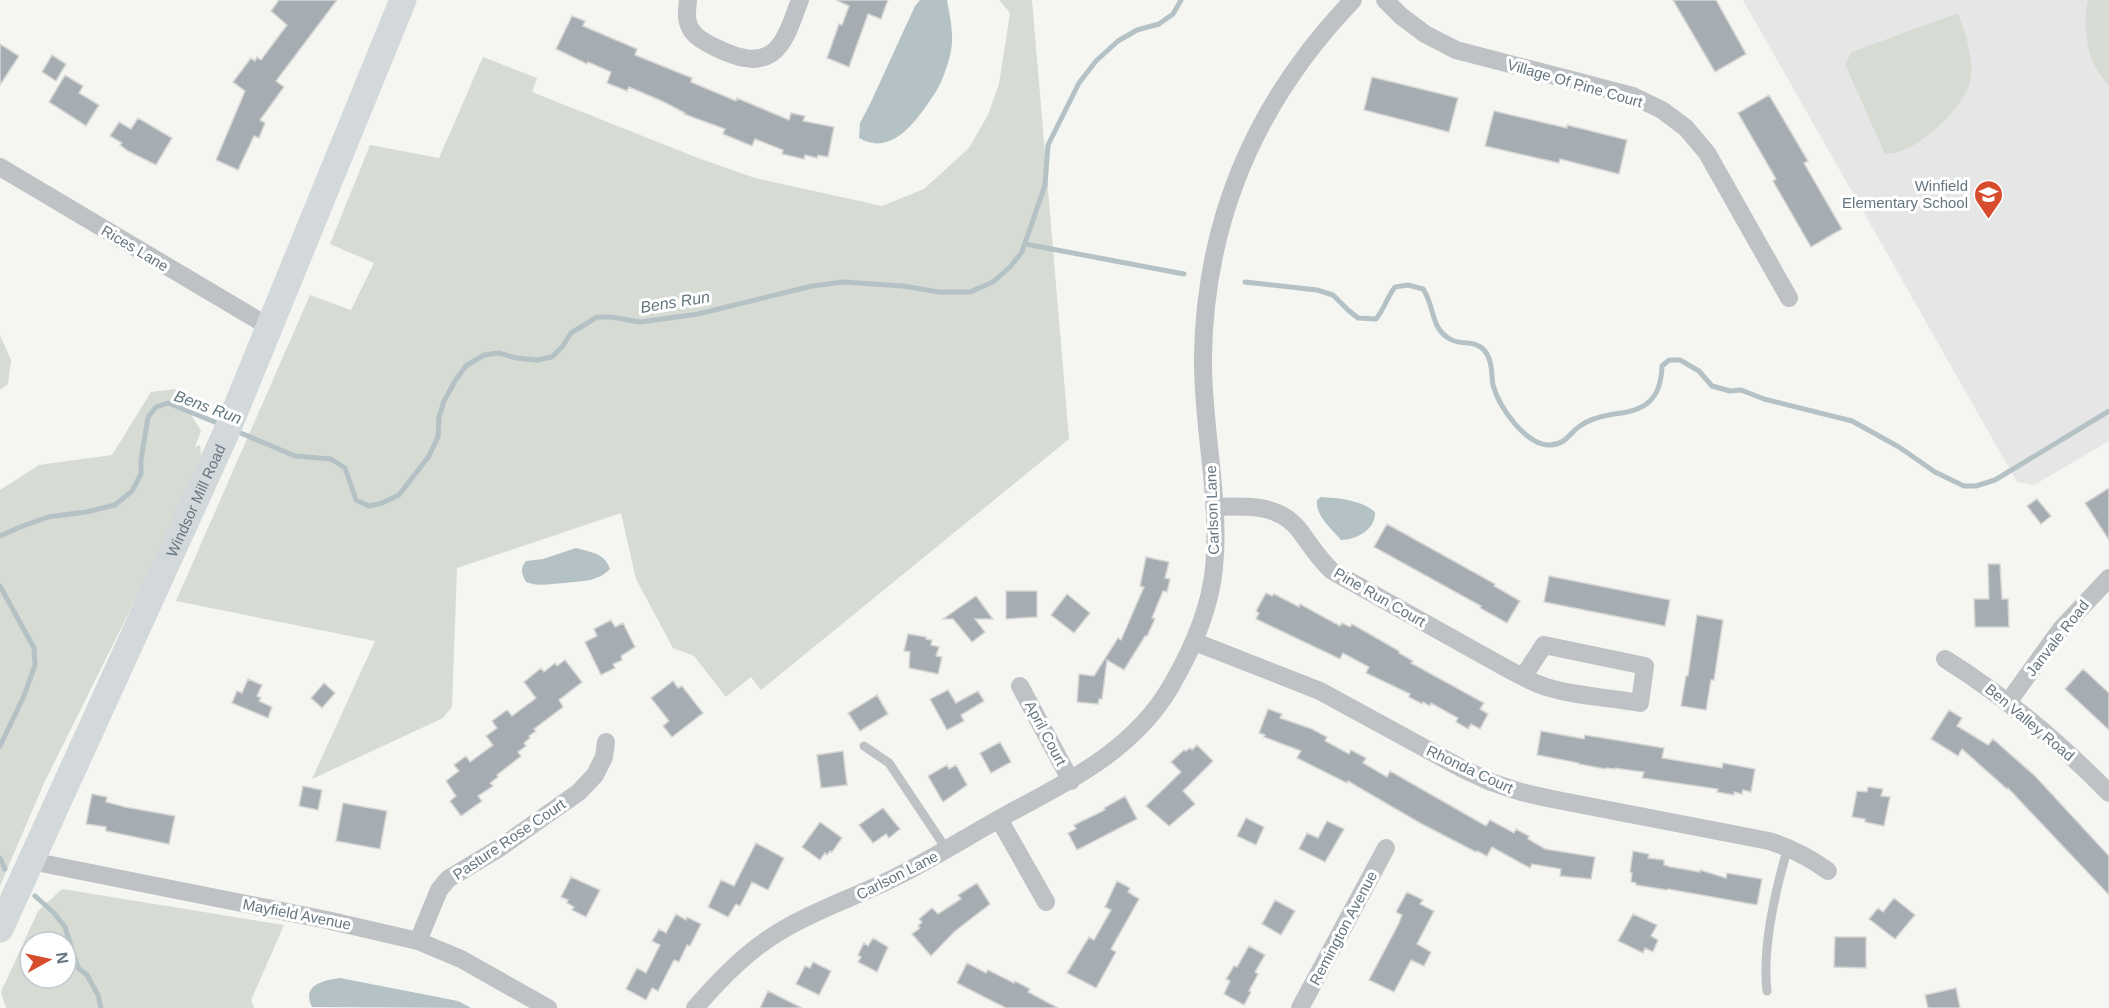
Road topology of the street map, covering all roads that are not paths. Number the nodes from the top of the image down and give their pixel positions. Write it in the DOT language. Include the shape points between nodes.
graph roads {
  1 [pos="403,0"];
  2 [pos="688,0"];
  3 [pos="800,0"];
  4 [pos="1353,0"];
  5 [pos="1385,0"];
  6 [pos="0,167"];
  7 [pos="1789,298"];
  8 [pos="271,328"];
  9 [pos="1214,507"];
  10 [pos="2109,578"];
  11 [pos="1195,642"];
  12 [pos="1946,659"];
  13 [pos="1523,676"];
  14 [pos="1020,686"];
  15 [pos="2009,701"];
  16 [pos="606,742"];
  17 [pos="864,746"];
  18 [pos="1071,781"];
  19 [pos="2109,793"];
  20 [pos="999,819"];
  21 [pos="1788,847"];
  22 [pos="1386,848"];
  23 [pos="947,850"];
  24 [pos="31,861"];
  25 [pos="1828,871"];
  26 [pos="1046,902"];
  27 [pos="0,929"];
  28 [pos="418,941"];
  29 [pos="1767,991"];
  30 [pos="548,1008"];
  31 [pos="695,1008"];
  32 [pos="1300,1008"];
  1 -- 8 [label="main road, Windsor Mill Road"];
  2 -- 3 [label="street" via="686,18 692,32 703,42 745,58 770,54 781,44"];
  4 -- 9 [label="street, Carlson Lane" via="1294,71 1265,116 1242,163 1224,217 1208,291 1203,359"];
  5 -- 7 [label="street, Village Of Pine Court" via="1425,34 1456,50 1633,96 1662,110 1686,128 1707,153"];
  6 -- 8 [label="street, Rices Lane"];
  8 -- 24 [label="main road, Windsor Mill Road"];
  9 -- 11 [label="street, Carlson Lane" via="1214,571"];
  9 -- 13 [label="street, Pine Run Court" via="1252,506 1279,514 1299,530 1332,571"];
  10 -- 15 [label="street, Janvale Road" via="2061,629"];
  11 -- 18 [label="street, Carlson Lane" via="1170,689 1143,725 1110,755"];
  11 -- 21 [label="street, Rhonda Court" via="1320,691 1461,768 1511,789"];
  12 -- 15 [label="street, Ben Valley Road"];
  13 -- 13 [label="street, Pine Run Court" via="1556,689 1640,703 1645,666 1544,645"];
  14 -- 18 [label="street, April Court"];
  15 -- 19 [label="street, Ben Valley Road"];
  16 -- 28 [label="street, Pasture Rose Court" via="595,775 579,792 448,879 439,890"];
  17 -- 23 [label="lane" via="889,763"];
  18 -- 20 [label="street, Carlson Lane"];
  20 -- 23 [label="street, Carlson Lane"];
  20 -- 26 [label="street"];
  21 -- 25 [label="street, Rhonda Court"];
  21 -- 29 [label="lane" via="1766,961"];
  22 -- 32 [label="street, Remington Avenue"];
  23 -- 31 [label="street, Carlson Lane" via="782,930 750,952"];
  24 -- 27 [label="main road, Windsor Mill Road"];
  24 -- 28 [label="street, Mayfield Avenue"];
  28 -- 30 [label="street, Mayfield Avenue" via="461,959"];
}
